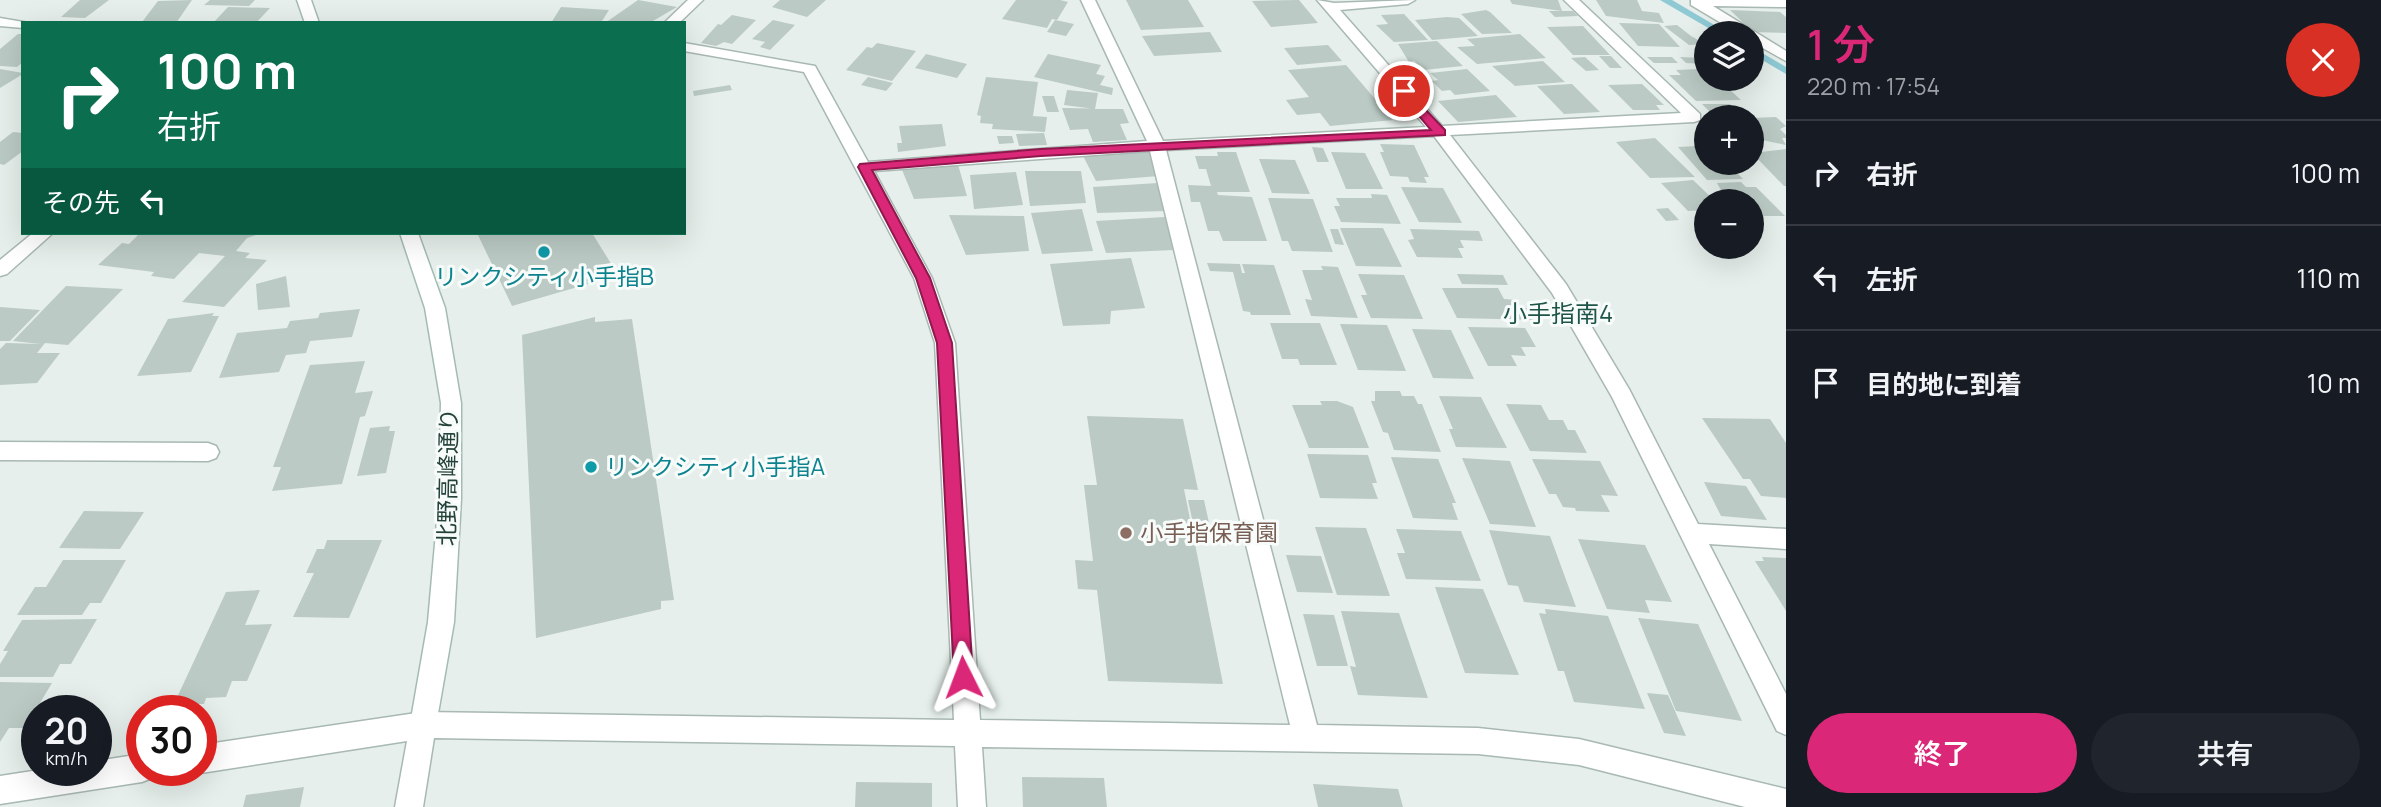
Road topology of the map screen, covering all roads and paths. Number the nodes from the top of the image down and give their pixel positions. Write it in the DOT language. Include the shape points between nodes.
graph roads {
  1 [pos="304,0"];
  2 [pos="696,0"];
  3 [pos="1088,0"];
  4 [pos="1408,0"];
  5 [pos="1571,0"];
  6 [pos="1695,1"];
  7 [pos="1327,3"];
  8 [pos="1786,4"];
  9 [pos="311,21"];
  10 [pos="673,21"];
  11 [pos="1727,21"];
  12 [pos="0,22"];
  13 [pos="21,24"];
  14 [pos="1764,44"];
  15 [pos="686,47"];
  16 [pos="1786,57"];
  17 [pos="1440,133"];
  18 [pos="1157,146"];
  19 [pos="864,167"];
  20 [pos="42,235"];
  21 [pos="410,235"];
  22 [pos="0,245"];
  23 [pos="28,246"];
  24 [pos="0,270"];
  25 [pos="0,451"];
  26 [pos="208,452"];
  27 [pos="1691,533"];
  28 [pos="1786,539"];
  29 [pos="1786,722"];
  30 [pos="423,725"];
  31 [pos="967,732"];
  32 [pos="1307,737"];
  33 [pos="217,757"];
  34 [pos="126,770"];
  35 [pos="0,790"];
  36 [pos="1786,803"];
  37 [pos="409,807"];
  38 [pos="972,807"];
  1 -- 9 [label="street"];
  2 -- 10 [label="street"];
  3 -- 18 [label="street"];
  4 -- 7 [label="street"];
  5 -- 17 [label="street" via="1694,117"];
  6 -- 8 [label="street"];
  6 -- 11 [label="street"];
  7 -- 17 [label="street"];
  12 -- 13 [label="street"];
  14 -- 16 [label="street"];
  15 -- 19 [label="street" via="810,69"];
  17 -- 18 [label="street"];
  17 -- 27 [label="street" via="1559,289 1622,395"];
  18 -- 19 [label="street"];
  18 -- 32 [label="street"];
  19 -- 31 [label="street" via="923,278 945,343"];
  20 -- 23 [label="street"];
  21 -- 30 [label="street, 北野高峰通り" via="435,308 451,403 441,622"];
  22 -- 23 [label="street"];
  23 -- 24 [label="street"];
  25 -- 26 [label="street"];
  27 -- 28 [label="street"];
  27 -- 29 [label="street"];
  30 -- 31 [label="street"];
  30 -- 33 [label="street"];
  30 -- 37 [label="street, 北野高峰通り"];
  31 -- 32 [label="street"];
  31 -- 38 [label="street"];
  32 -- 36 [label="street" via="1478,741 1579,752"];
  34 -- 35 [label="street"];
}
